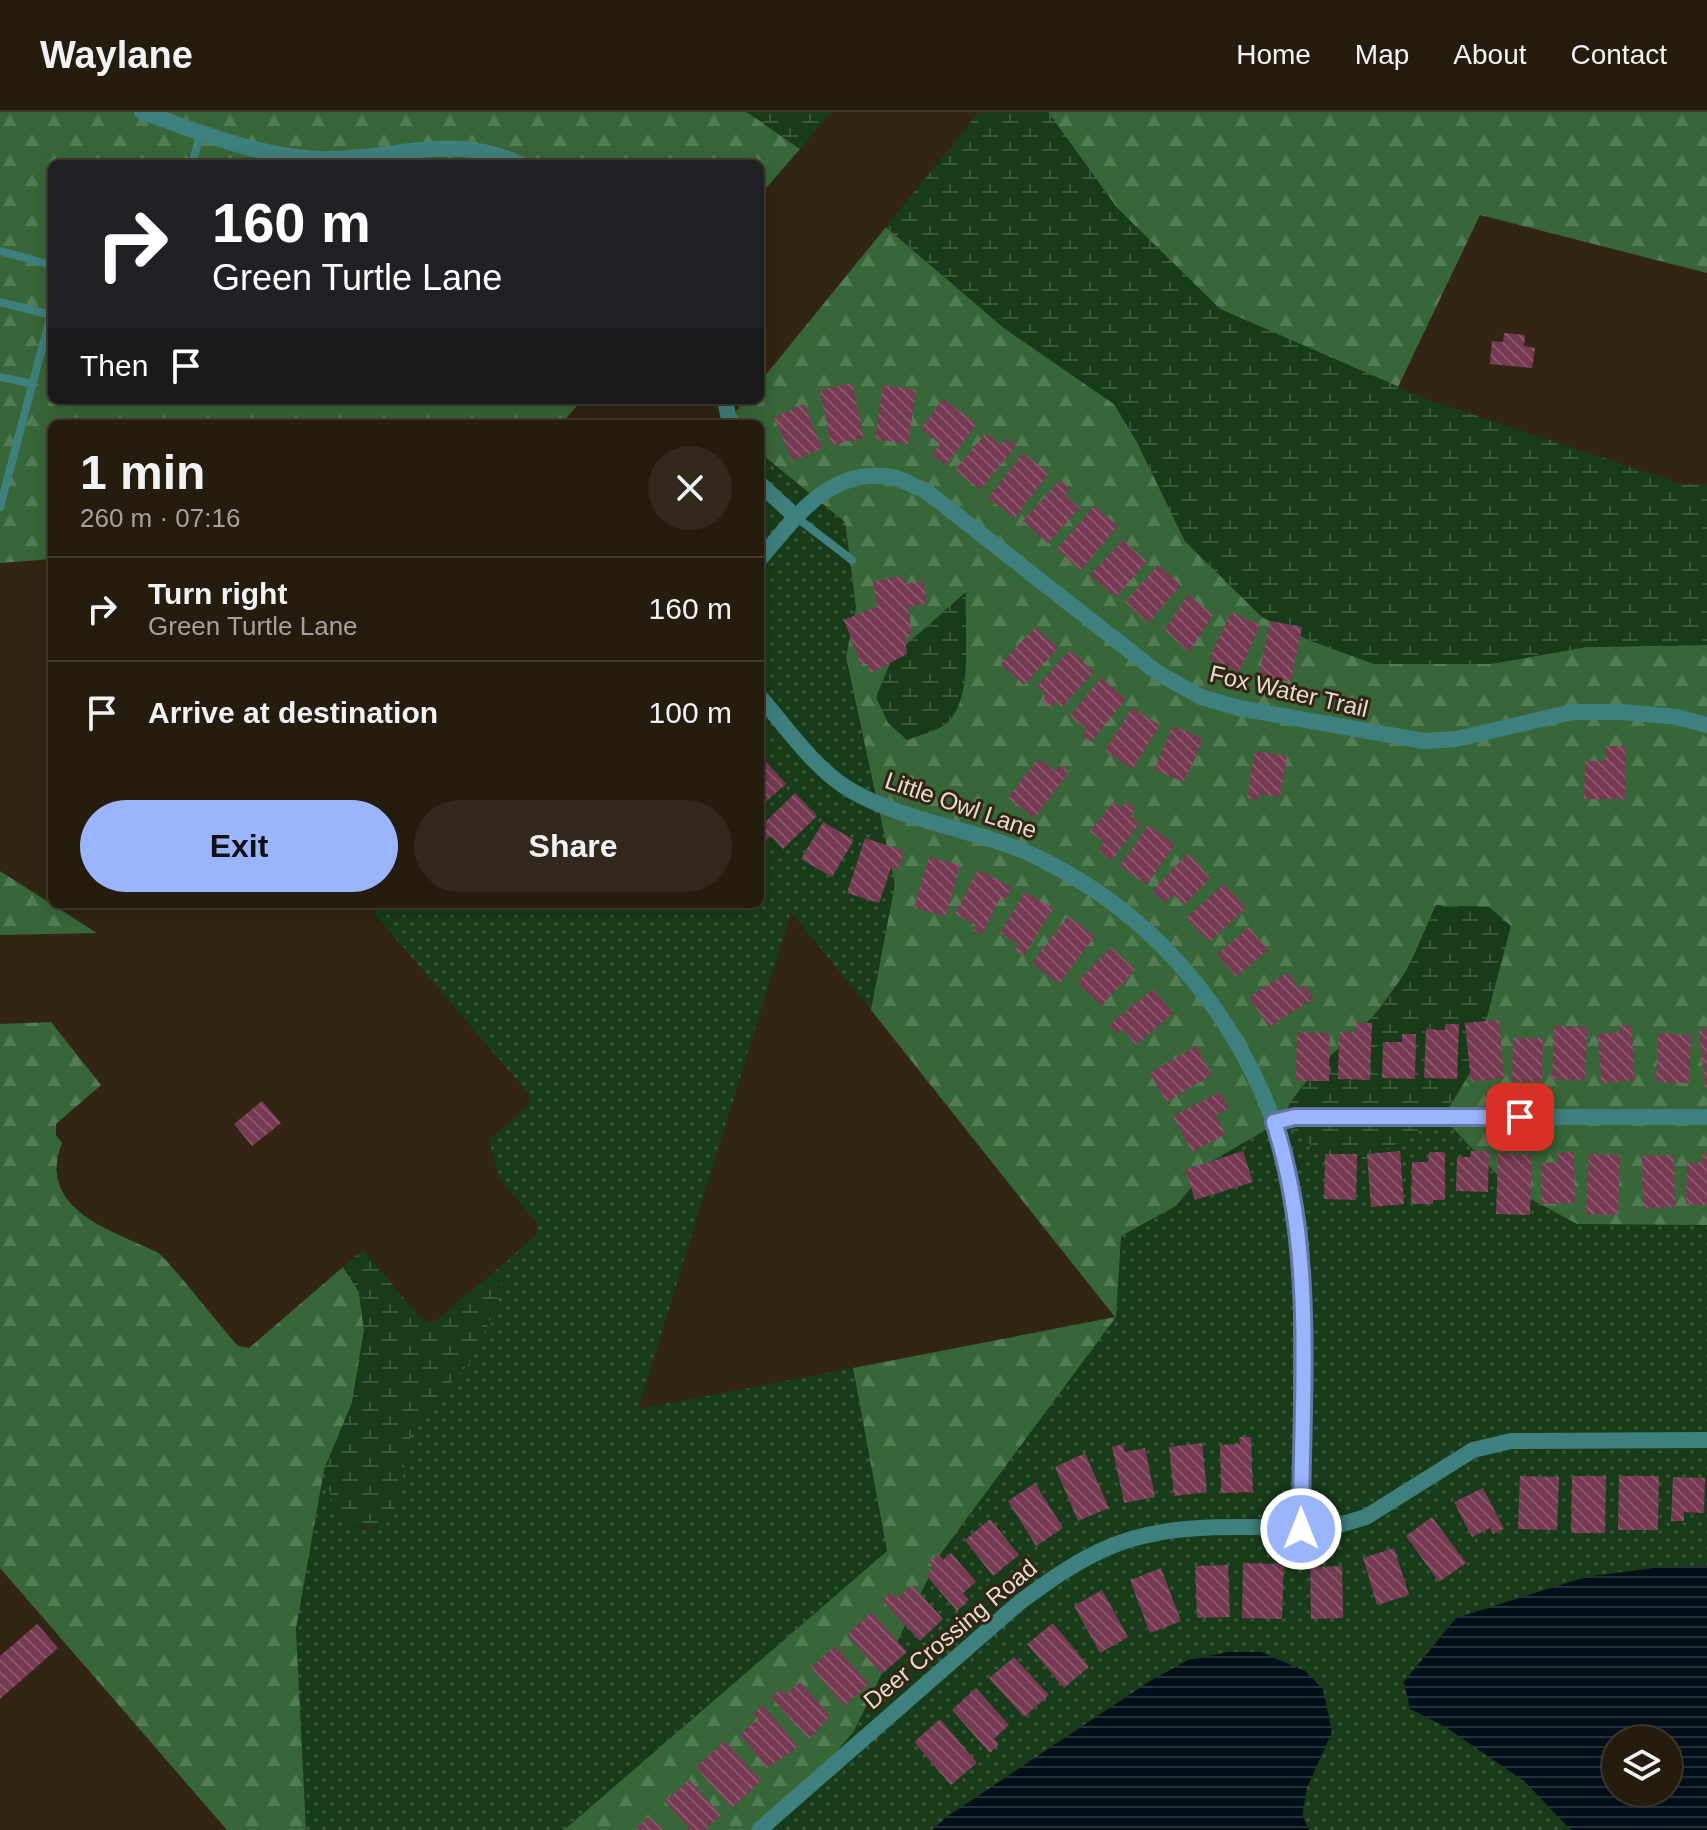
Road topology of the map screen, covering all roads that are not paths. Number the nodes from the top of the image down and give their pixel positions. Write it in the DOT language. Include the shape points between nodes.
graph roads {
  1 [pos="142,112"];
  2 [pos="201,132"];
  3 [pos="193,160"];
  4 [pos="511,160"];
  5 [pos="0,251"];
  6 [pos="48,264"];
  7 [pos="0,302"];
  8 [pos="48,312"];
  9 [pos="48,325"];
  10 [pos="0,377"];
  11 [pos="33,384"];
  12 [pos="764,488"];
  13 [pos="0,507"];
  14 [pos="796,517"];
  15 [pos="764,554"];
  16 [pos="852,560"];
  17 [pos="764,701"];
  18 [pos="1707,725"];
  19 [pos="1707,1117"];
  20 [pos="1274,1122"];
  21 [pos="1707,1440"];
  22 [pos="1301,1529"];
  23 [pos="759,1830"];
  1 -- 2 [label="street"];
  2 -- 3 [label="lane"];
  2 -- 4 [label="street" via="286,155 327,159 439,146 491,151"];
  5 -- 6 [label="lane"];
  7 -- 8 [label="lane"];
  9 -- 11 [label="lane"];
  10 -- 11 [label="lane"];
  11 -- 13 [label="lane"];
  12 -- 14 [label="street"];
  14 -- 15 [label="street"];
  14 -- 16 [label="lane"];
  14 -- 18 [label="street, Fox Water Trail" via="811,498 850,479 891,477 926,491 1158,673 1201,697 1239,708 1424,741 1456,739 1573,712 1677,717"];
  17 -- 20 [label="street, Little Owl Lane" via="825,770 851,790 1039,858 1136,920 1214,1004 1248,1062"];
  19 -- 20 [label="street" via="1295,1117"];
  20 -- 22 [label="street, Little Owl Lane" via="1299,1223"];
  21 -- 22 [label="street, Deer Crossing Road" via="1511,1441 1473,1450 1366,1517 1329,1528"];
  22 -- 23 [label="street, Deer Crossing Road" via="1170,1531 1116,1544 1063,1570"];
}
